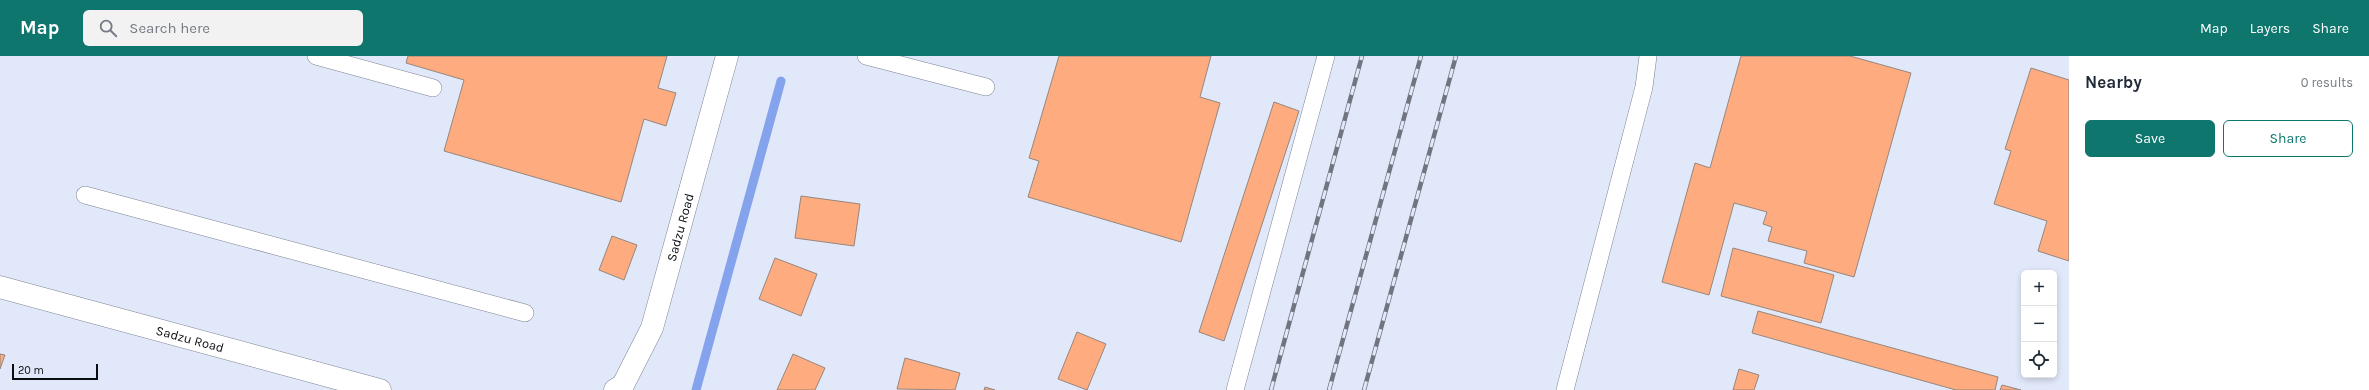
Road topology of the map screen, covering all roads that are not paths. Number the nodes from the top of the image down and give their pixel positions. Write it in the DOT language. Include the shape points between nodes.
graph roads {
  1 [pos="316,56"];
  2 [pos="727,56"];
  3 [pos="866,56"];
  4 [pos="1326,56"];
  5 [pos="1648,56"];
  6 [pos="986,87"];
  7 [pos="433,88"];
  8 [pos="85,195"];
  9 [pos="0,287"];
  10 [pos="525,313"];
  11 [pos="380,390"];
  12 [pos="615,390"];
  13 [pos="1235,390"];
  14 [pos="1565,390"];
  1 -- 7 [label="lane"];
  2 -- 12 [label="street, Sadzu Road" via="652,328 623,385"];
  3 -- 6 [label="lane"];
  4 -- 13 [label="lane"];
  5 -- 14 [label="lane" via="1644,88"];
  8 -- 10 [label="lane"];
  9 -- 11 [label="street, Sadzu Road"];
}
